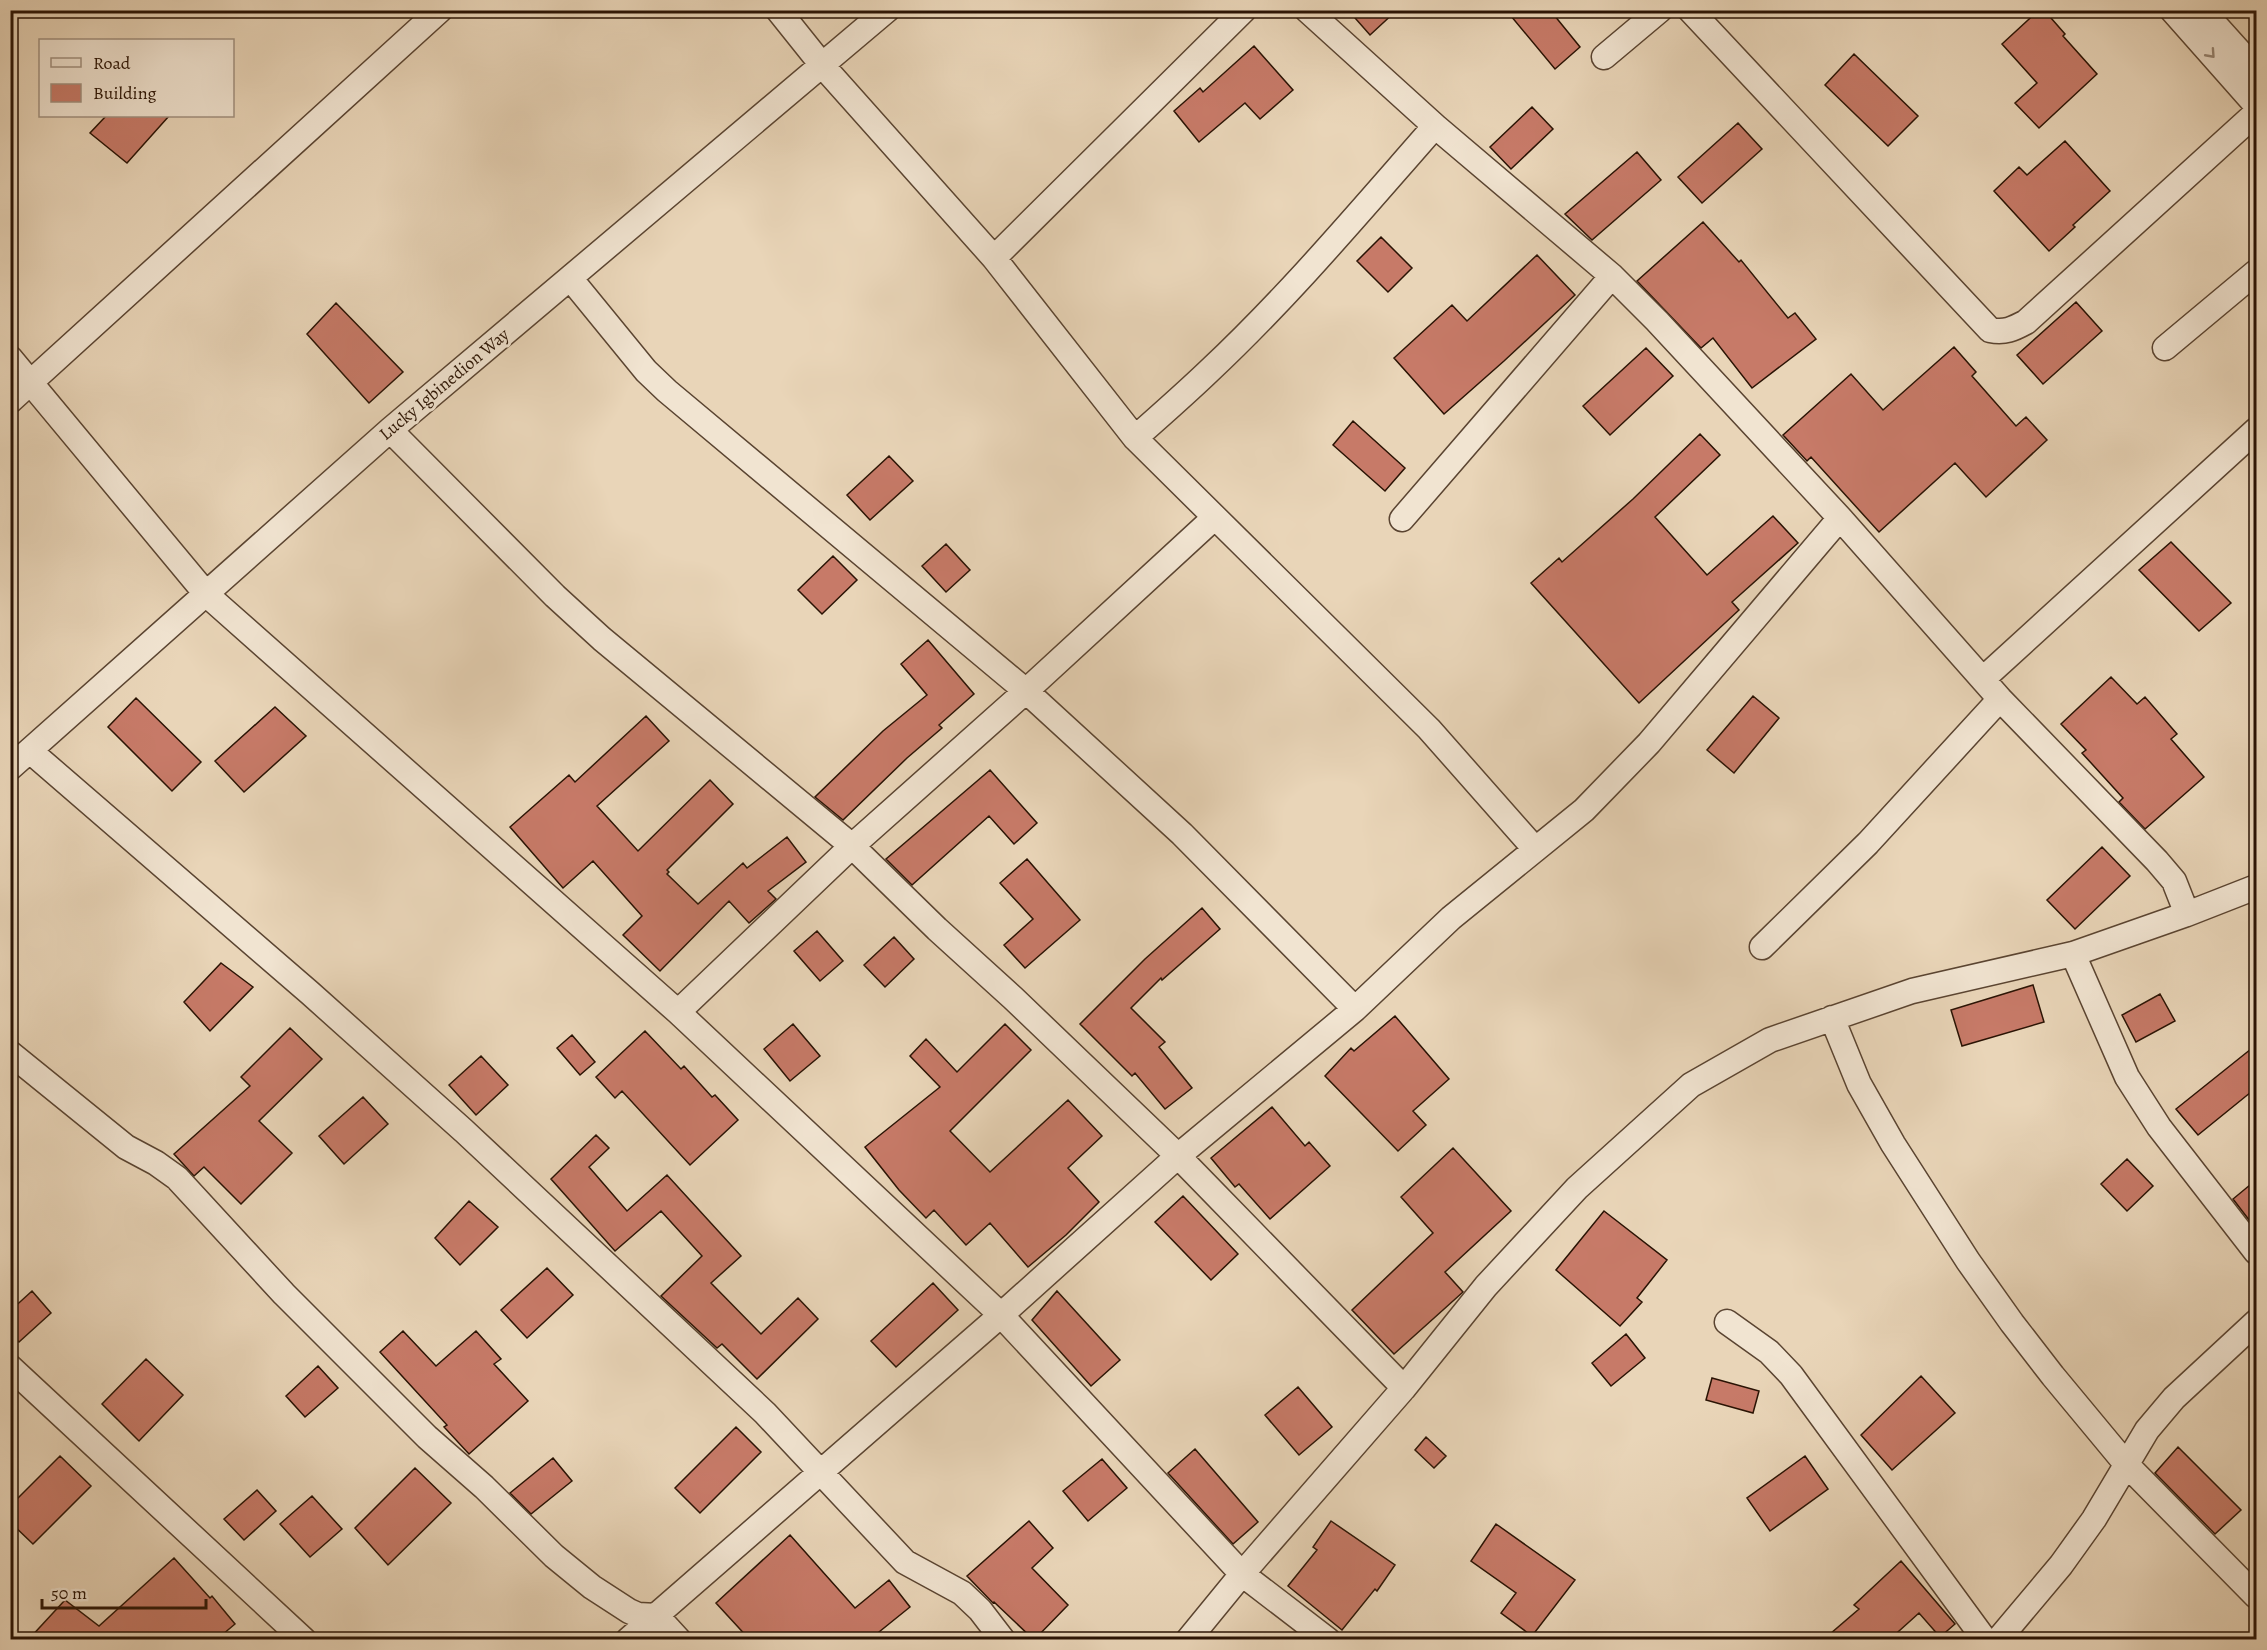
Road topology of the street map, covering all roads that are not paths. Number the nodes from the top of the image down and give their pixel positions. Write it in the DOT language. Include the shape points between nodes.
graph roads {
  1 [pos="440,10"];
  2 [pos="778,10"];
  3 [pos="886,10"];
  4 [pos="1244,10"];
  5 [pos="1307,10"];
  6 [pos="1660,10"];
  7 [pos="1690,10"];
  8 [pos="2172,10"];
  9 [pos="2208,12"];
  10 [pos="1604,57"];
  11 [pos="822,65"];
  12 [pos="2256,70"];
  13 [pos="2256,105"];
  14 [pos="2256,113"];
  15 [pos="1435,126"];
  16 [pos="994,258"];
  17 [pos="2256,272"];
  18 [pos="1612,276"];
  19 [pos="570,278"];
  20 [pos="2165,348"];
  21 [pos="10,358"];
  22 [pos="32,382"];
  23 [pos="10,401"];
  24 [pos="390,430"];
  25 [pos="2256,430"];
  26 [pos="1135,438"];
  27 [pos="1214,518"];
  28 [pos="1840,518"];
  29 [pos="1402,519"];
  30 [pos="207,595"];
  31 [pos="1983,679"];
  32 [pos="1026,691"];
  33 [pos="2000,699"];
  34 [pos="30,751"];
  35 [pos="10,768"];
  36 [pos="852,846"];
  37 [pos="1535,849"];
  38 [pos="2256,887"];
  39 [pos="2187,914"];
  40 [pos="1762,947"];
  41 [pos="2073,954"];
  42 [pos="1355,1009"];
  43 [pos="678,1011"];
  44 [pos="1832,1018"];
  45 [pos="10,1053"];
  46 [pos="1178,1156"];
  47 [pos="2256,1252"];
  48 [pos="1000,1315"];
  49 [pos="1727,1322"];
  50 [pos="2256,1322"];
  51 [pos="10,1367"];
  52 [pos="1404,1388"];
  53 [pos="2127,1464"];
  54 [pos="821,1470"];
  55 [pos="1242,1574"];
  56 [pos="2256,1596"];
  57 [pos="657,1616"];
  58 [pos="2000,1637"];
  59 [pos="304,1640"];
  60 [pos="628,1640"];
  61 [pos="680,1640"];
  62 [pos="1003,1640"];
  63 [pos="1188,1640"];
  64 [pos="1328,1640"];
  1 -- 22 [label="street"];
  2 -- 11 [label="street"];
  3 -- 11 [label="street, Lucky Igbinedion Way"];
  4 -- 16 [label="street"];
  5 -- 15 [label="street"];
  6 -- 10 [label="street"];
  7 -- 14 [label="street" via="1990,330 2012,330 2026,322"];
  8 -- 13 [label="street, one-way"];
  9 -- 12 [label="street"];
  11 -- 16 [label="street"];
  11 -- 19 [label="street, Lucky Igbinedion Way"];
  15 -- 18 [label="street"];
  15 -- 26 [label="street" via="1249,331"];
  16 -- 26 [label="street"];
  17 -- 20 [label="street"];
  18 -- 28 [label="street"];
  18 -- 29 [label="street"];
  19 -- 24 [label="street, Lucky Igbinedion Way"];
  19 -- 32 [label="street" via="667,392"];
  21 -- 22 [label="street"];
  22 -- 23 [label="street"];
  22 -- 30 [label="street"];
  24 -- 30 [label="street, Lucky Igbinedion Way"];
  24 -- 36 [label="street" via="602,639"];
  25 -- 31 [label="street"];
  26 -- 27 [label="street"];
  27 -- 32 [label="street"];
  27 -- 37 [label="street" via="1429,729"];
  28 -- 31 [label="street"];
  28 -- 37 [label="street" via="1649,743 1584,810"];
  30 -- 34 [label="street, Lucky Igbinedion Way"];
  30 -- 43 [label="street"];
  31 -- 33 [label="street"];
  32 -- 36 [label="street"];
  32 -- 42 [label="street" via="1182,834"];
  33 -- 39 [label="street" via="2157,861 2174,881"];
  33 -- 40 [label="street" via="1868,843"];
  34 -- 35 [label="street, Lucky Igbinedion Way"];
  34 -- 54 [label="street" via="465,1131"];
  36 -- 43 [label="street"];
  36 -- 46 [label="street"];
  37 -- 42 [label="street" via="1451,918"];
  38 -- 39 [label="street"];
  39 -- 41 [label="street"];
  41 -- 44 [label="street" via="1912,991"];
  41 -- 47 [label="street" via="2127,1077 2159,1127"];
  42 -- 46 [label="street"];
  43 -- 48 [label="street"];
  44 -- 52 [label="street" via="1770,1040 1691,1085 1576,1188 1486,1286"];
  44 -- 53 [label="street" via="1859,1084 1930,1204 2053,1376"];
  45 -- 57 [label="street" via="126,1146 177,1178 284,1294 427,1437 554,1556 629,1611"];
  46 -- 48 [label="street"];
  46 -- 52 [label="street"];
  48 -- 54 [label="street"];
  48 -- 55 [label="street"];
  49 -- 58 [label="street" via="1769,1352 1791,1375"];
  50 -- 53 [label="street" via="2174,1398 2147,1430"];
  51 -- 59 [label="street"];
  52 -- 55 [label="street"];
  53 -- 56 [label="street"];
  53 -- 58 [label="street" via="2061,1565"];
  54 -- 57 [label="street"];
  54 -- 62 [label="street" via="905,1562 962,1593"];
  55 -- 63 [label="street"];
  55 -- 64 [label="street"];
  57 -- 60 [label="street"];
  57 -- 61 [label="street"];
}
